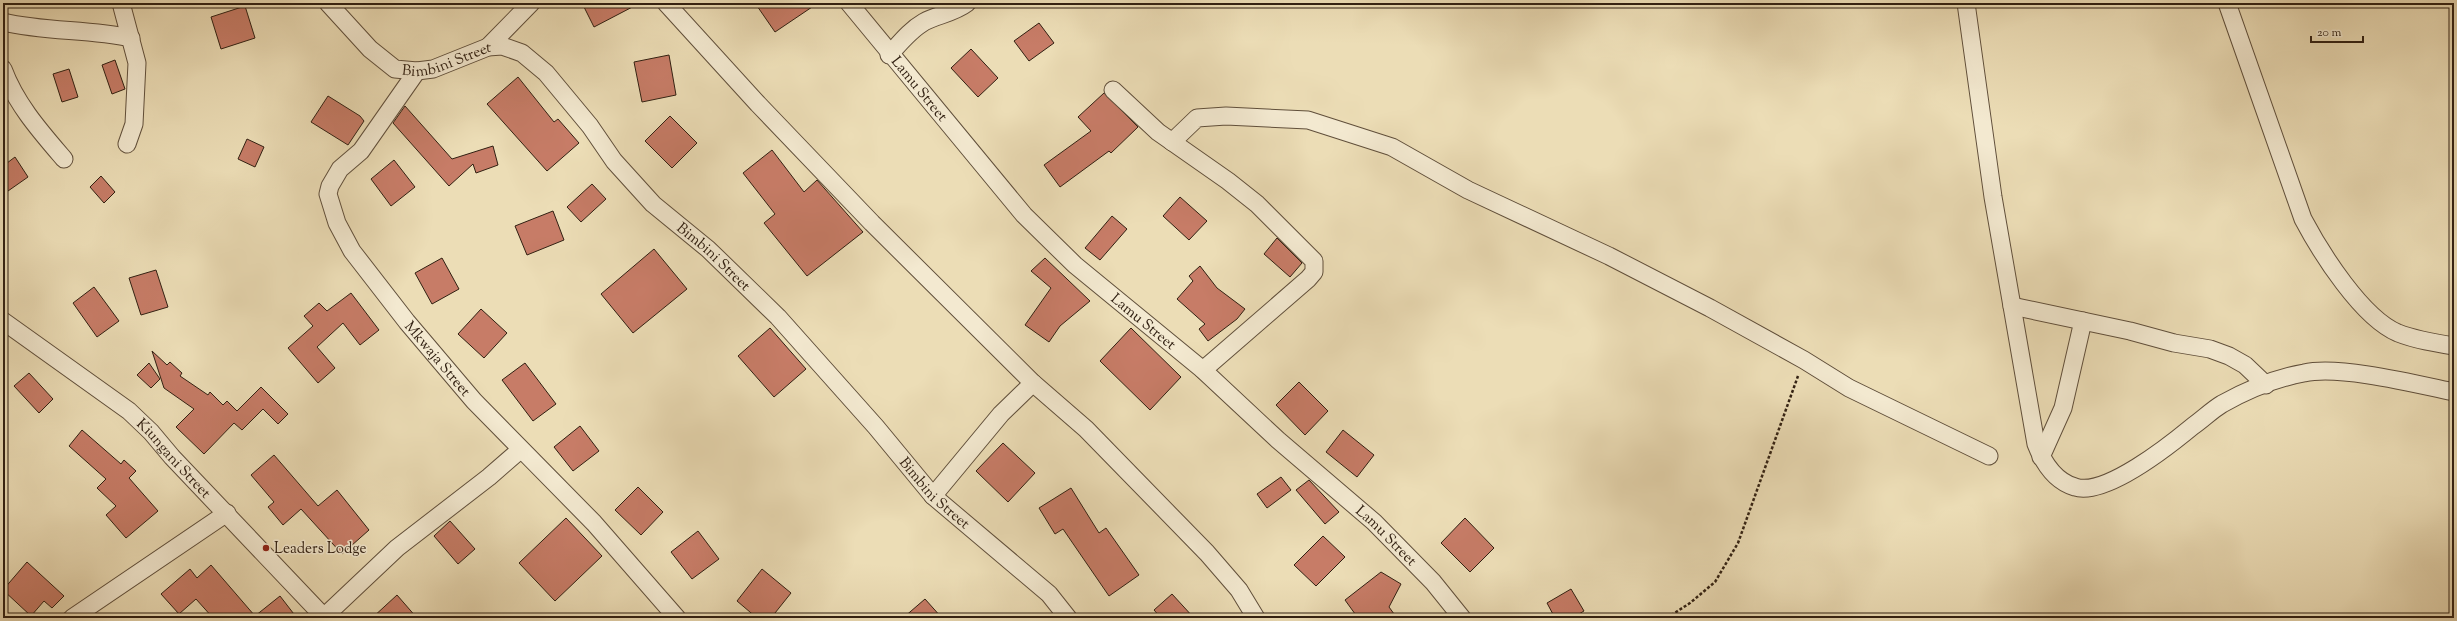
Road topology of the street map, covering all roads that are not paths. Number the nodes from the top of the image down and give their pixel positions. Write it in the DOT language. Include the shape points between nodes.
graph roads {
  1 [pos="121,3"];
  2 [pos="328,3"];
  3 [pos="531,3"];
  4 [pos="666,3"];
  5 [pos="849,3"];
  6 [pos="967,3"];
  7 [pos="1966,3"];
  8 [pos="2227,3"];
  9 [pos="3,22"];
  10 [pos="131,38"];
  11 [pos="488,47"];
  12 [pos="889,55"];
  13 [pos="3,69"];
  14 [pos="417,71"];
  15 [pos="1113,90"];
  16 [pos="1172,142"];
  17 [pos="127,144"];
  18 [pos="64,159"];
  19 [pos="2012,306"];
  20 [pos="3,321"];
  21 [pos="2083,321"];
  22 [pos="2454,346"];
  23 [pos="1203,370"];
  24 [pos="1033,383"];
  25 [pos="2266,385"];
  26 [pos="2454,392"];
  27 [pos="520,450"];
  28 [pos="1990,456"];
  29 [pos="2041,457"];
  30 [pos="933,496"];
  31 [pos="227,513"];
  32 [pos="72,618"];
  33 [pos="325,618"];
  34 [pos="677,618"];
  35 [pos="1068,618"];
  36 [pos="1256,618"];
  37 [pos="1462,618"];
  1 -- 10 [label="street"];
  2 -- 14 [label="street, Bimbini Street" via="370,49 395,69"];
  3 -- 11 [label="street"];
  4 -- 24 [label="street" via="769,116"];
  5 -- 12 [label="street, Lamu Street"];
  6 -- 12 [label="street" via="922,23 909,32"];
  7 -- 19 [label="street" via="1993,197"];
  8 -- 22 [label="street" via="2304,219 2320,250 2350,289 2381,322 2396,332 2422,341"];
  9 -- 10 [label="street"];
  10 -- 17 [label="street" via="137,63 134,124"];
  11 -- 14 [label="street, Bimbini Street" via="433,69"];
  11 -- 30 [label="street, Bimbini Street" via="502,46 522,53 546,73 590,126 614,161 653,204 748,285 876,427"];
  12 -- 23 [label="street, Lamu Street" via="1024,215 1075,264"];
  13 -- 18 [label="street" via="15,96"];
  14 -- 27 [label="street, Mkwaja Street" via="360,151 340,169 328,194 331,208 352,251 407,322 474,401"];
  15 -- 16 [label="street"];
  16 -- 23 [label="street" via="1228,180 1257,204 1307,252 1316,266 1308,279"];
  16 -- 28 [label="street" via="1197,118 1226,116 1308,120 1392,147 1468,190 1609,256 1804,360 1849,388"];
  19 -- 21 [label="street"];
  19 -- 29 [label="street" via="2036,444"];
  20 -- 31 [label="street, Kiungani Street" via="129,411"];
  21 -- 25 [label="street" via="2210,349 2245,365"];
  21 -- 29 [label="street" via="2063,408"];
  23 -- 37 [label="street, Lamu Street" via="1278,440 1374,522 1433,582"];
  24 -- 30 [label="street" via="1001,414"];
  24 -- 36 [label="street" via="1086,429 1208,553 1239,590"];
  25 -- 26 [label="street" via="2305,372 2326,370"];
  25 -- 29 [label="street" via="2221,404 2161,452 2119,478 2086,488 2075,487 2063,482 2048,468"];
  27 -- 33 [label="street" via="397,548"];
  27 -- 34 [label="street, Mkwaja Street" via="594,523"];
  30 -- 35 [label="street, Bimbini Street" via="1049,594"];
  31 -- 32 [label="street"];
  31 -- 33 [label="street, Kiungani Street"];
}
